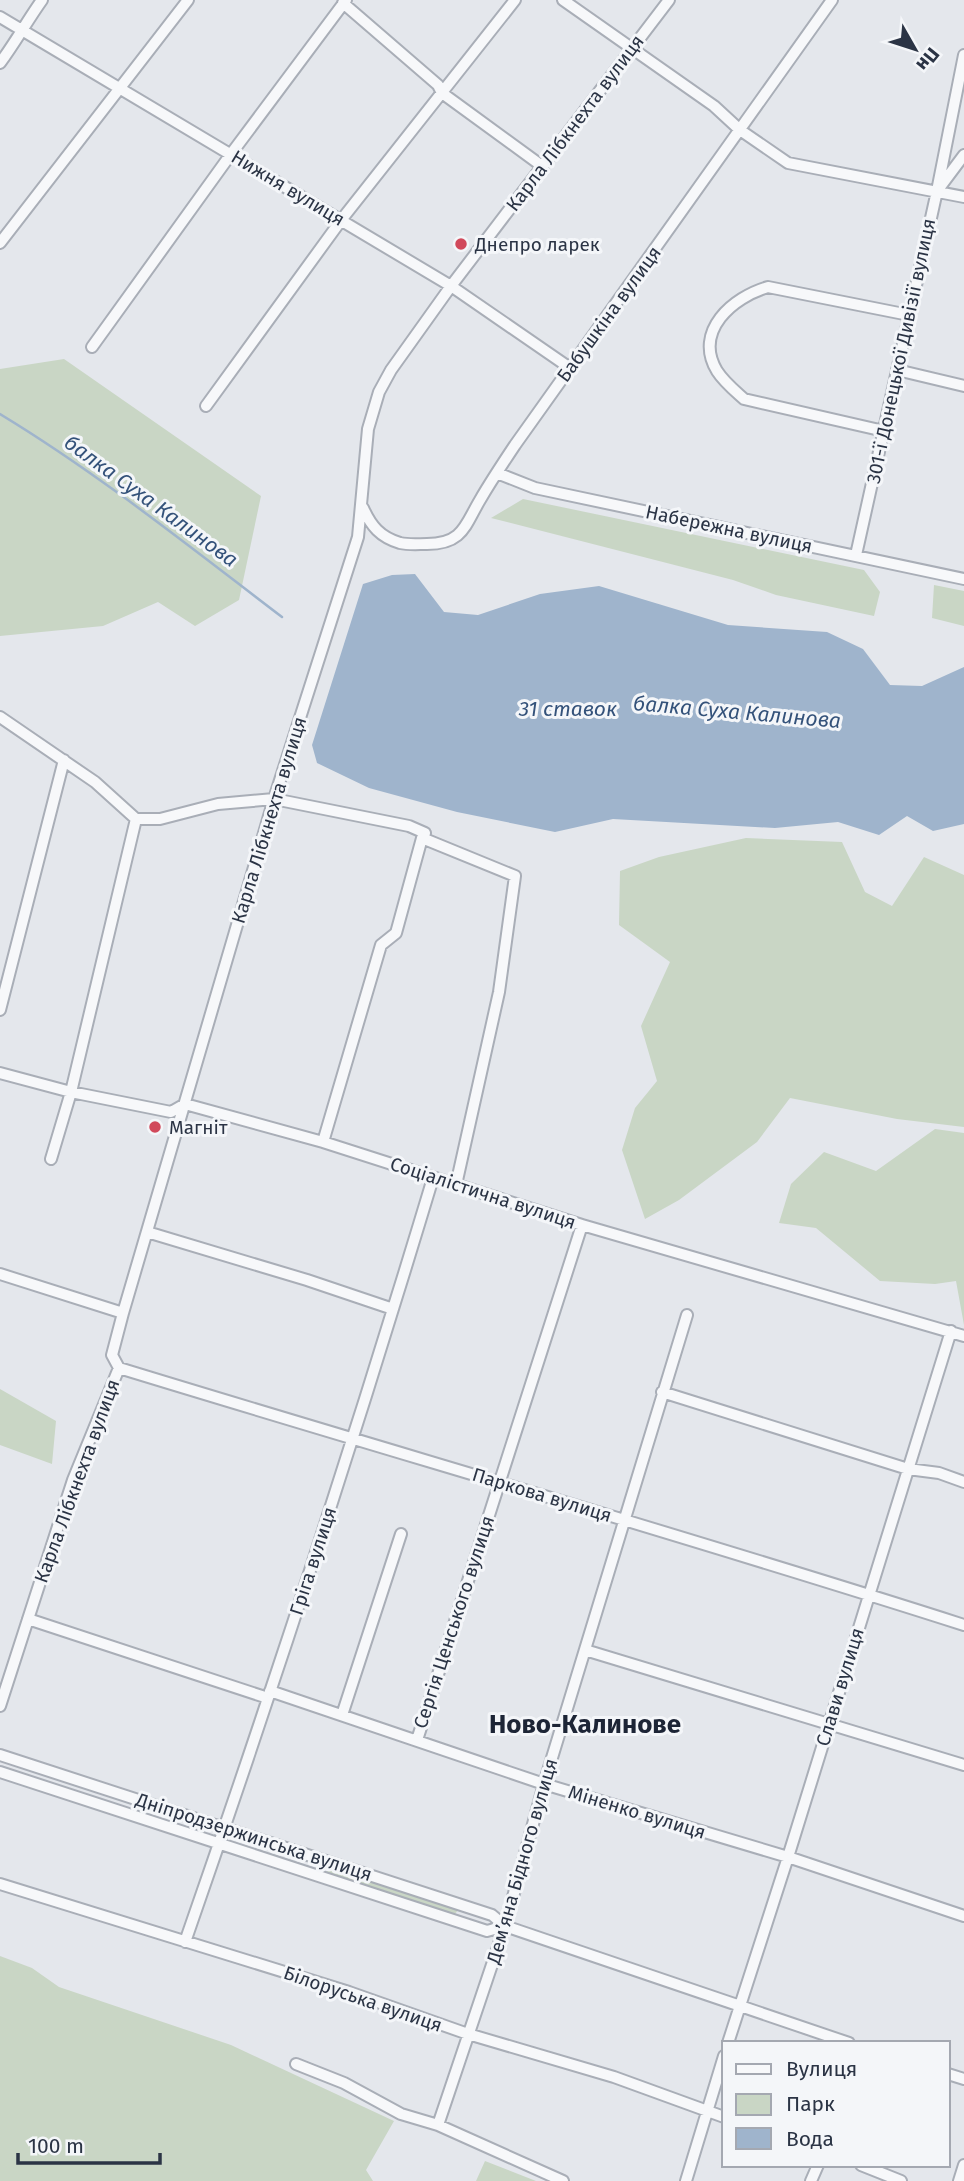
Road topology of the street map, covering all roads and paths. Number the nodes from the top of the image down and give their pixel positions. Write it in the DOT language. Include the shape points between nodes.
graph roads {
  1 [pos="42,0"];
  2 [pos="188,0"];
  3 [pos="515,0"];
  4 [pos="563,0"];
  5 [pos="668,0"];
  6 [pos="832,0"];
  7 [pos="345,2"];
  8 [pos="0,17"];
  9 [pos="24,31"];
  10 [pos="632,48"];
  11 [pos="964,55"];
  12 [pos="0,64"];
  13 [pos="119,89"];
  14 [pos="442,93"];
  15 [pos="740,130"];
  16 [pos="231,154"];
  17 [pos="964,155"];
  18 [pos="542,166"];
  19 [pos="937,191"];
  20 [pos="964,197"];
  21 [pos="342,219"];
  22 [pos="0,243"];
  23 [pos="451,286"];
  24 [pos="909,315"];
  25 [pos="92,347"];
  26 [pos="570,368"];
  27 [pos="897,370"];
  28 [pos="964,386"];
  29 [pos="206,407"];
  30 [pos="884,431"];
  31 [pos="497,473"];
  32 [pos="362,505"];
  33 [pos="856,555"];
  34 [pos="964,579"];
  35 [pos="0,717"];
  36 [pos="64,760"];
  37 [pos="274,799"];
  38 [pos="136,819"];
  39 [pos="422,838"];
  40 [pos="0,1010"];
  41 [pos="0,1073"];
  42 [pos="71,1091"];
  43 [pos="186,1104"];
  44 [pos="323,1142"];
  45 [pos="51,1159"];
  46 [pos="433,1178"];
  47 [pos="456,1185"];
  48 [pos="582,1225"];
  49 [pos="147,1232"];
  50 [pos="0,1275"];
  51 [pos="393,1309"];
  52 [pos="123,1313"];
  53 [pos="687,1315"];
  54 [pos="951,1331"];
  55 [pos="964,1336"];
  56 [pos="119,1368"];
  57 [pos="662,1392"];
  58 [pos="352,1439"];
  59 [pos="908,1469"];
  60 [pos="499,1481"];
  61 [pos="964,1482"];
  62 [pos="624,1520"];
  63 [pos="401,1534"];
  64 [pos="869,1594"];
  65 [pos="28,1619"];
  66 [pos="964,1625"];
  67 [pos="585,1650"];
  68 [pos="269,1694"];
  69 [pos="0,1706"];
  70 [pos="342,1715"];
  71 [pos="829,1723"];
  72 [pos="417,1740"];
  73 [pos="0,1755"];
  74 [pos="964,1765"];
  75 [pos="0,1772"];
  76 [pos="544,1784"];
  77 [pos="225,1828"];
  78 [pos="219,1843"];
  79 [pos="788,1857"];
  80 [pos="0,1884"];
  81 [pos="964,1916"];
  82 [pos="505,1926"];
  83 [pos="184,1941"];
  84 [pos="740,2006"];
  85 [pos="468,2034"];
  86 [pos="729,2041"];
  87 [pos="843,2041"];
  88 [pos="722,2062"];
  89 [pos="296,2064"];
  90 [pos="706,2111"];
  91 [pos="722,2116"];
  92 [pos="438,2125"];
  93 [pos="964,2165"];
  94 [pos="866,2167"];
  95 [pos="563,2181"];
  96 [pos="686,2181"];
  97 [pos="901,2181"];
  98 [pos="959,2181"];
  1 -- 9 [label="street"];
  2 -- 13 [label="street"];
  3 -- 14 [label="street"];
  4 -- 10 [label="street"];
  5 -- 10 [label="street, Карла Лібкнехта вулиця"];
  6 -- 15 [label="street, Бабушкіна вулиця"];
  7 -- 14 [label="street"];
  7 -- 16 [label="street"];
  8 -- 9 [label="street, Нижня вулиця"];
  9 -- 12 [label="street"];
  9 -- 13 [label="street, Нижня вулиця"];
  10 -- 15 [label="street"];
  10 -- 18 [label="street, Карла Лібкнехта вулиця"];
  11 -- 19 [label="street"];
  13 -- 16 [label="street, Нижня вулиця"];
  13 -- 22 [label="street"];
  14 -- 18 [label="street"];
  14 -- 21 [label="street"];
  15 -- 19 [label="street" via="789,163"];
  15 -- 26 [label="street, Бабушкіна вулиця"];
  16 -- 21 [label="street, Нижня вулиця"];
  16 -- 25 [label="street"];
  17 -- 19 [label="street, 301-ї Донецької Дивізії вулиця"];
  18 -- 23 [label="street, Карла Лібкнехта вулиця"];
  19 -- 20 [label="street"];
  19 -- 24 [label="street, 301-ї Донецької Дивізії вулиця"];
  21 -- 23 [label="street, Нижня вулиця"];
  21 -- 29 [label="street"];
  23 -- 26 [label="street, Нижня вулиця"];
  23 -- 32 [label="street, Карла Лібкнехта вулиця" via="379,392 368,429"];
  24 -- 27 [label="street, 301-ї Донецької Дивізії вулиця"];
  24 -- 30 [label="street" via="768,287 734,302 712,332 710,351 716,369 744,398"];
  26 -- 31 [label="street, Бабушкіна вулиця"];
  27 -- 28 [label="street"];
  27 -- 30 [label="street, 301-ї Донецької Дивізії вулиця"];
  30 -- 33 [label="street, 301-ї Донецької Дивізії вулиця"];
  31 -- 32 [label="street, Бабушкіна вулиця" via="463,531 445,543 392,540 370,524"];
  31 -- 33 [label="street, Набережна вулиця" via="535,488"];
  32 -- 37 [label="street, Карла Лібкнехта вулиця" via="358,537"];
  33 -- 34 [label="street, Набережна вулиця"];
  35 -- 36 [label="street"];
  36 -- 38 [label="street"];
  36 -- 40 [label="street"];
  37 -- 38 [label="street"];
  37 -- 39 [label="street" via="409,826 425,833"];
  37 -- 43 [label="street, Карла Лібкнехта вулиця"];
  38 -- 42 [label="street"];
  39 -- 44 [label="street" via="396,933 381,945"];
  39 -- 47 [label="street" via="515,876 499,992"];
  41 -- 42 [label="street, Соціалістична вулиця"];
  42 -- 43 [label="street, Соціалістична вулиця" via="171,1112"];
  42 -- 45 [label="street"];
  43 -- 44 [label="street, Соціалістична вулиця"];
  43 -- 49 [label="street, Карла Лібкнехта вулиця"];
  44 -- 46 [label="street, Соціалістична вулиця"];
  46 -- 47 [label="street, Соціалістична вулиця"];
  46 -- 51 [label="street, Гріга вулиця"];
  47 -- 48 [label="street, Соціалістична вулиця"];
  48 -- 54 [label="street, Соціалістична вулиця"];
  48 -- 60 [label="street, Сергія Ценського вулиця"];
  49 -- 51 [label="street"];
  49 -- 52 [label="street, Карла Лібкнехта вулиця"];
  50 -- 52 [label="street"];
  51 -- 58 [label="street, Гріга вулиця"];
  52 -- 56 [label="street, Карла Лібкнехта вулиця" via="112,1355"];
  53 -- 57 [label="street, Дем’яна Бідного вулиця"];
  54 -- 55 [label="street, Соціалістична вулиця"];
  54 -- 59 [label="street, Слави вулиця"];
  56 -- 58 [label="street, Паркова вулиця"];
  56 -- 65 [label="street, Карла Лібкнехта вулиця" via="73,1480"];
  57 -- 59 [label="street"];
  57 -- 62 [label="street, Дем’яна Бідного вулиця"];
  58 -- 60 [label="street, Паркова вулиця"];
  58 -- 68 [label="street, Гріга вулиця"];
  59 -- 61 [label="street"];
  59 -- 64 [label="street, Слави вулиця"];
  60 -- 62 [label="street, Паркова вулиця"];
  60 -- 72 [label="street, Сергія Ценського вулиця"];
  62 -- 64 [label="street, Паркова вулиця"];
  62 -- 67 [label="street, Дем’яна Бідного вулиця"];
  63 -- 70 [label="street"];
  64 -- 66 [label="street, Паркова вулиця"];
  64 -- 71 [label="street, Слави вулиця"];
  65 -- 68 [label="street, Міненко вулиця"];
  65 -- 69 [label="street, Карла Лібкнехта вулиця"];
  67 -- 71 [label="street"];
  67 -- 76 [label="street, Дем’яна Бідного вулиця"];
  68 -- 70 [label="street, Міненко вулиця"];
  68 -- 77 [label="street, Гріга вулиця"];
  70 -- 72 [label="street, Міненко вулиця"];
  71 -- 74 [label="street"];
  71 -- 79 [label="street, Слави вулиця"];
  72 -- 76 [label="street, Міненко вулиця"];
  73 -- 77 [label="street, Дніпродзержинська вулиця"];
  75 -- 78 [label="street, Дніпродзержинська вулиця"];
  76 -- 79 [label="street, Міненко вулиця"];
  76 -- 82 [label="street, Дем’яна Бідного вулиця"];
  77 -- 78 [label="street, Гріга вулиця"];
  77 -- 82 [label="street, Дніпродзержинська вулиця" via="492,1915"];
  78 -- 82 [label="street, Дніпродзержинська вулиця" via="487,1931"];
  78 -- 83 [label="street, Гріга вулиця"];
  79 -- 81 [label="street, Міненко вулиця"];
  79 -- 84 [label="street, Слави вулиця"];
  80 -- 83 [label="street, Білоруська вулиця"];
  82 -- 84 [label="street, Дніпродзержинська вулиця"];
  82 -- 85 [label="street, Дем’яна Бідного вулиця"];
  83 -- 85 [label="street, Білоруська вулиця"];
  84 -- 86 [label="street, Слави вулиця"];
  84 -- 87 [label="street, Дніпродзержинська вулиця"];
  85 -- 90 [label="street, Білоруська вулиця" via="614,2077"];
  85 -- 92 [label="street, Дем’яна Бідного вулиця"];
  88 -- 90 [label="street"];
  89 -- 92 [label="street" via="401,2114"];
  90 -- 91 [label="street, Білоруська вулиця"];
  90 -- 96 [label="street"];
  92 -- 95 [label="street"];
  93 -- 98 [label="street"];
  94 -- 97 [label="street"];
}
